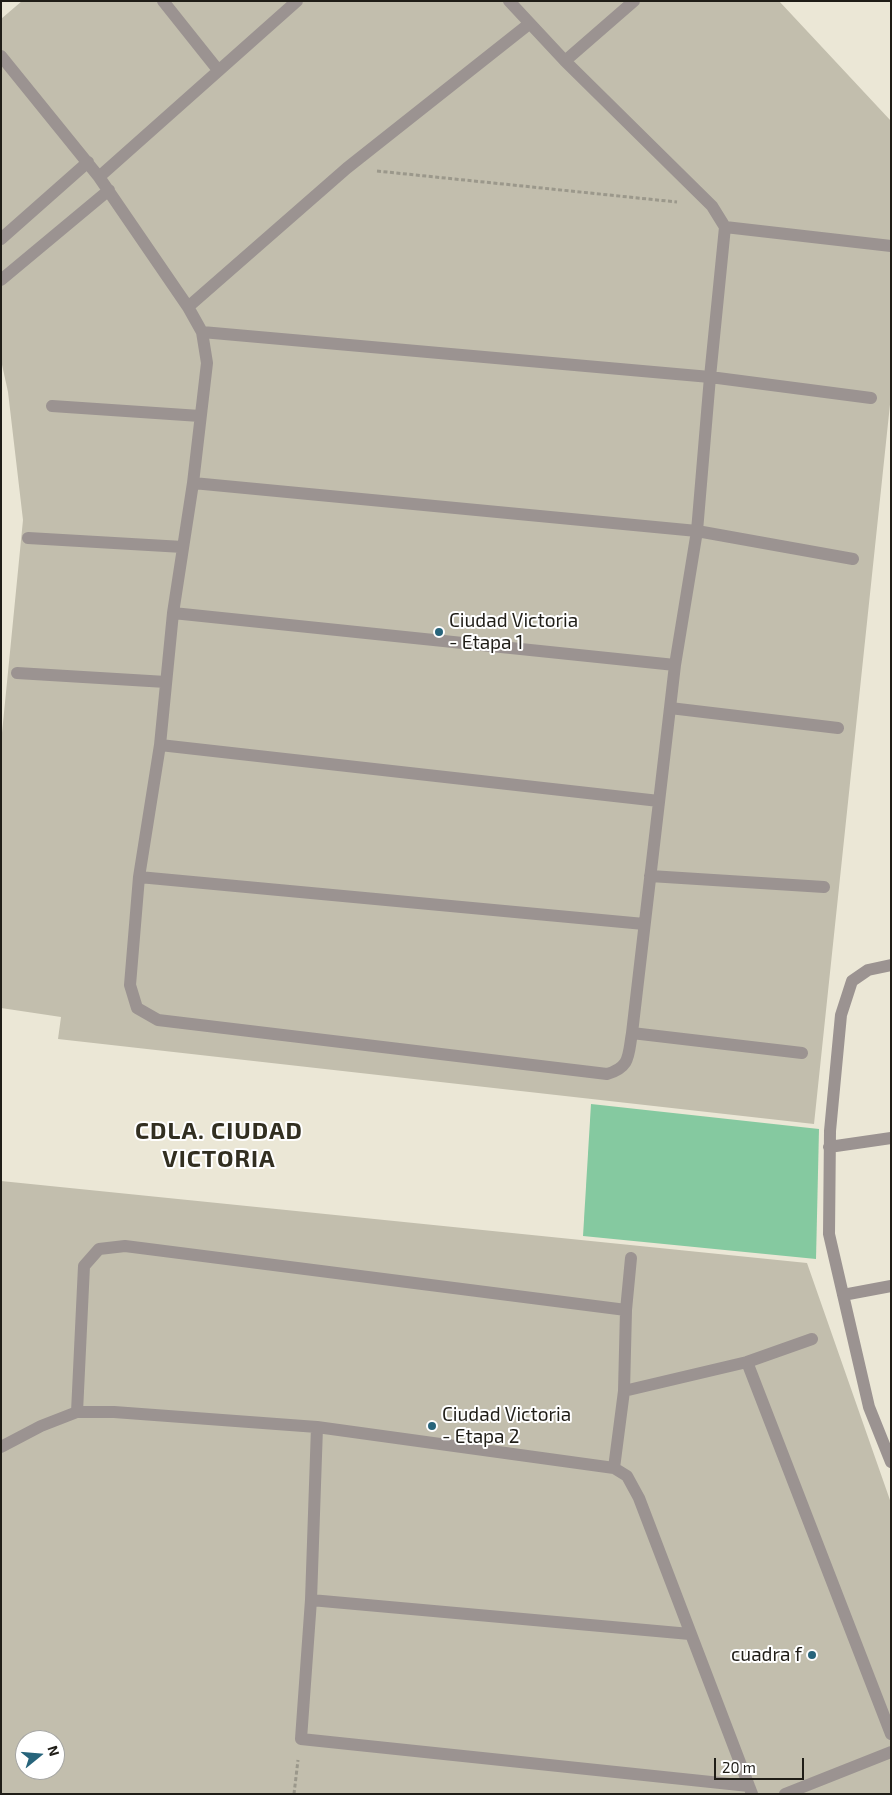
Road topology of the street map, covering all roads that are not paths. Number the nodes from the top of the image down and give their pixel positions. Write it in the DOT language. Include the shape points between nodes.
graph roads {
  1 [pos="163,1"];
  2 [pos="297,1"];
  3 [pos="509,1"];
  4 [pos="634,1"];
  5 [pos="529,24"];
  6 [pos="1,56"];
  7 [pos="565,61"];
  8 [pos="218,70"];
  9 [pos="88,162"];
  10 [pos="100,177"];
  11 [pos="109,190"];
  12 [pos="725,227"];
  13 [pos="1,238"];
  14 [pos="891,246"];
  15 [pos="1,280"];
  16 [pos="188,307"];
  17 [pos="202,332"];
  18 [pos="710,376"];
  19 [pos="871,398"];
  20 [pos="52,406"];
  21 [pos="200,416"];
  22 [pos="193,482"];
  23 [pos="698,531"];
  24 [pos="28,538"];
  25 [pos="183,547"];
  26 [pos="853,559"];
  27 [pos="173,612"];
  28 [pos="675,665"];
  29 [pos="17,673"];
  30 [pos="166,682"];
  31 [pos="670,708"];
  32 [pos="838,728"];
  33 [pos="160,745"];
  34 [pos="659,801"];
  35 [pos="650,876"];
  36 [pos="139,877"];
  37 [pos="824,887"];
  38 [pos="644,924"];
  39 [pos="891,965"];
  40 [pos="632,1033"];
  41 [pos="802,1053"];
  42 [pos="891,1138"];
  43 [pos="829,1147"];
  44 [pos="631,1258"];
  45 [pos="891,1286"];
  46 [pos="843,1295"];
  47 [pos="626,1310"];
  48 [pos="812,1339"];
  49 [pos="747,1362"];
  50 [pos="624,1391"];
  51 [pos="77,1412"];
  52 [pos="317,1427"];
  53 [pos="1,1447"];
  54 [pos="890,1460"];
  55 [pos="614,1468"];
  56 [pos="311,1600"];
  57 [pos="690,1634"];
  58 [pos="891,1734"];
  59 [pos="891,1752"];
  60 [pos="751,1790"];
  61 [pos="785,1794"];
  1 -- 8 [label="street"];
  2 -- 8 [label="street"];
  3 -- 5 [label="street"];
  4 -- 7 [label="street"];
  5 -- 7 [label="street"];
  5 -- 16 [label="street" via="347,168"];
  6 -- 9 [label="street"];
  7 -- 12 [label="street" via="712,206"];
  8 -- 10 [label="street"];
  9 -- 10 [label="street"];
  9 -- 13 [label="street"];
  10 -- 11 [label="street"];
  11 -- 15 [label="street"];
  11 -- 16 [label="street"];
  12 -- 14 [label="street"];
  12 -- 18 [label="street"];
  16 -- 17 [label="street"];
  17 -- 18 [label="street"];
  17 -- 21 [label="street" via="206,363"];
  18 -- 19 [label="street"];
  18 -- 23 [label="street"];
  20 -- 21 [label="street"];
  21 -- 22 [label="street"];
  22 -- 23 [label="street"];
  22 -- 25 [label="street"];
  23 -- 26 [label="street"];
  23 -- 28 [label="street"];
  24 -- 25 [label="street"];
  25 -- 27 [label="street"];
  27 -- 28 [label="street"];
  27 -- 30 [label="street"];
  28 -- 31 [label="street"];
  29 -- 30 [label="street"];
  30 -- 33 [label="street"];
  31 -- 32 [label="street"];
  31 -- 34 [label="street"];
  33 -- 34 [label="street"];
  33 -- 36 [label="street"];
  34 -- 35 [label="street"];
  35 -- 37 [label="street"];
  35 -- 38 [label="street"];
  36 -- 38 [label="street"];
  36 -- 40 [label="street" via="130,985 137,1008 158,1020 607,1074 618,1071 626,1062"];
  38 -- 40 [label="street"];
  39 -- 43 [label="street" via="868,970 852,981 841,1016"];
  40 -- 41 [label="street"];
  42 -- 43 [label="street"];
  43 -- 46 [label="street" via="829,1234"];
  44 -- 47 [label="street"];
  45 -- 46 [label="street"];
  46 -- 54 [label="street" via="869,1408"];
  47 -- 50 [label="street"];
  47 -- 51 [label="street" via="124,1246 99,1249 84,1266"];
  48 -- 49 [label="street"];
  49 -- 50 [label="street"];
  49 -- 58 [label="street"];
  50 -- 55 [label="street"];
  51 -- 52 [label="street"];
  51 -- 53 [label="street"];
  52 -- 55 [label="street"];
  52 -- 56 [label="street"];
  55 -- 57 [label="street" via="627,1476 639,1498"];
  56 -- 57 [label="street"];
  56 -- 60 [label="street" via="301,1739"];
  57 -- 60 [label="street"];
  59 -- 61 [label="street"];
}
